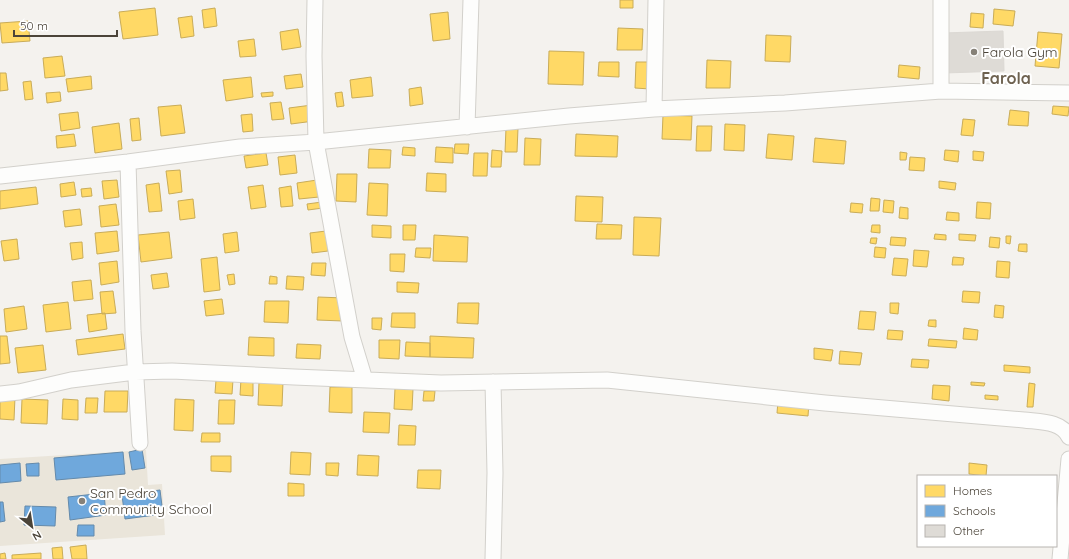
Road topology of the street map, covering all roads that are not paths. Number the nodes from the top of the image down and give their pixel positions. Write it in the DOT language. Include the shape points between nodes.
graph roads {
  1 [pos="315,0"];
  2 [pos="471,0"];
  3 [pos="656,0"];
  4 [pos="941,0"];
  5 [pos="941,91"];
  6 [pos="1069,93"];
  7 [pos="654,109"];
  8 [pos="467,127"];
  9 [pos="316,142"];
  10 [pos="128,162"];
  11 [pos="0,176"];
  12 [pos="135,372"];
  13 [pos="364,380"];
  14 [pos="493,382"];
  15 [pos="0,394"];
  16 [pos="1069,437"];
  17 [pos="140,443"];
  18 [pos="1069,459"];
  19 [pos="493,559"];
  20 [pos="1060,559"];
  1 -- 9 [label="street"];
  2 -- 8 [label="street"];
  3 -- 7 [label="street"];
  4 -- 5 [label="street"];
  5 -- 6 [label="street"];
  5 -- 7 [label="street" via="785,103"];
  7 -- 8 [label="street"];
  8 -- 9 [label="street"];
  9 -- 10 [label="street" via="240,148"];
  9 -- 13 [label="street" via="352,337"];
  10 -- 11 [label="street"];
  10 -- 12 [label="street"];
  12 -- 13 [label="street" via="172,371"];
  12 -- 15 [label="street" via="71,380"];
  12 -- 17 [label="street"];
  13 -- 14 [label="street"];
  14 -- 16 [label="street" via="606,380 824,403 1024,420 1057,425 1067,432"];
  14 -- 19 [label="street"];
  18 -- 20 [label="street"];
}
